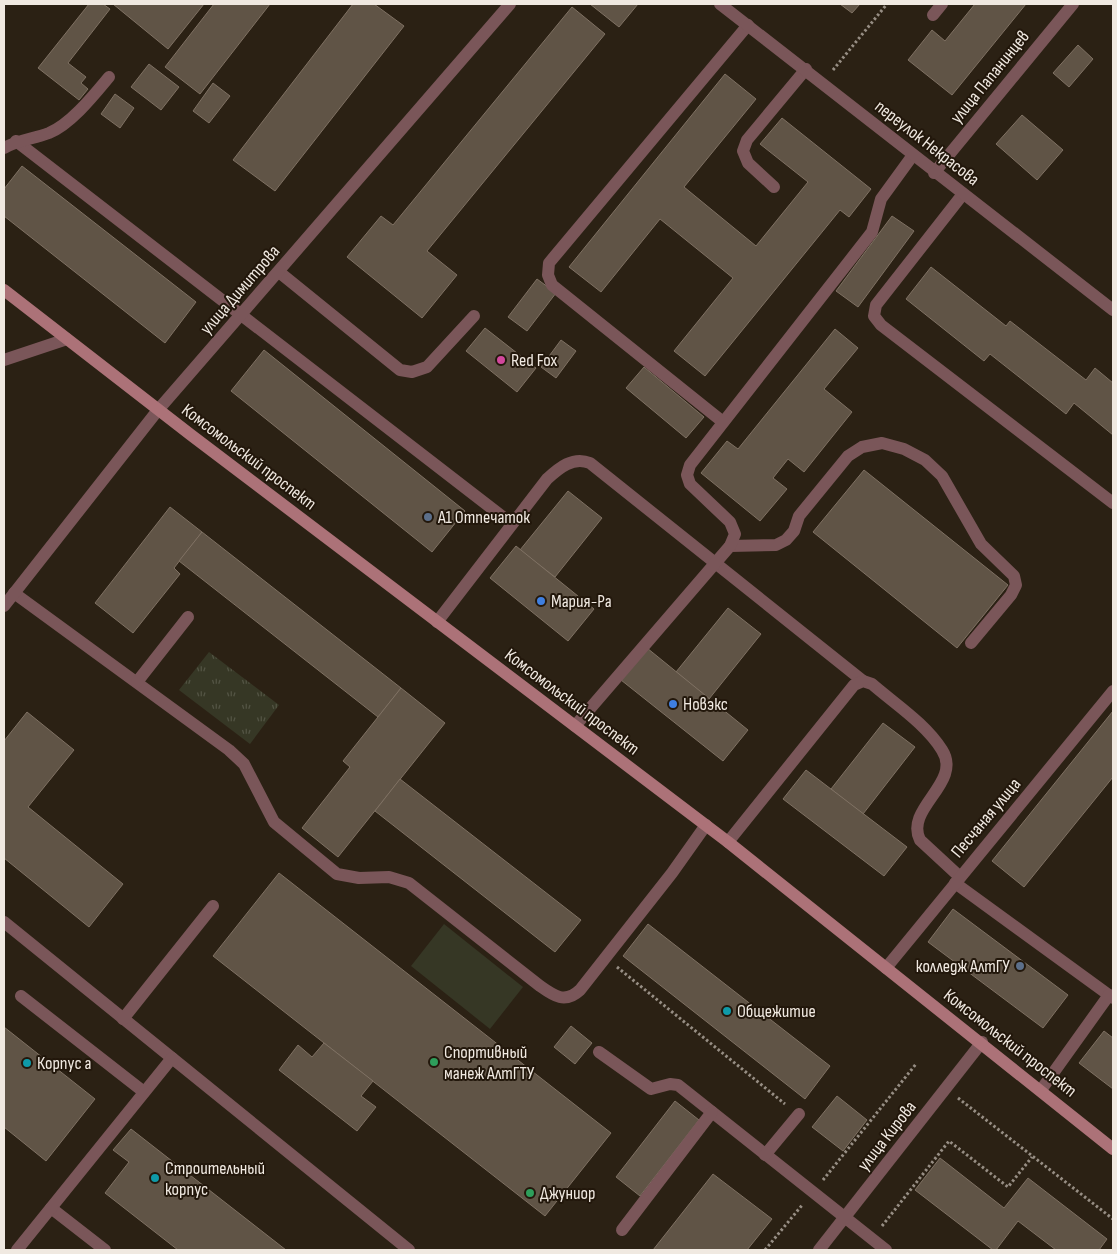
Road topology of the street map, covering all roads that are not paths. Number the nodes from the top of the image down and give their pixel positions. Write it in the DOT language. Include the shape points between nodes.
graph roads {
  1 [pos="510,4"];
  2 [pos="720,4"];
  3 [pos="942,4"];
  4 [pos="1073,4"];
  5 [pos="933,15"];
  6 [pos="748,25"];
  7 [pos="806,70"];
  8 [pos="109,77"];
  9 [pos="16,141"];
  10 [pos="4,148"];
  11 [pos="913,155"];
  12 [pos="934,173"];
  13 [pos="774,187"];
  14 [pos="963,194"];
  15 [pos="279,272"];
  16 [pos="4,290"];
  17 [pos="1113,310"];
  18 [pos="242,315"];
  19 [pos="474,316"];
  20 [pos="67,339"];
  21 [pos="4,360"];
  22 [pos="158,410"];
  23 [pos="723,422"];
  24 [pos="1113,503"];
  25 [pos="512,524"];
  26 [pos="730,546"];
  27 [pos="716,563"];
  28 [pos="14,593"];
  29 [pos="4,606"];
  30 [pos="188,617"];
  31 [pos="437,622"];
  32 [pos="971,643"];
  33 [pos="863,681"];
  34 [pos="137,682"];
  35 [pos="1113,691"];
  36 [pos="575,726"];
  37 [pos="706,825"];
  38 [pos="728,842"];
  39 [pos="957,880"];
  40 [pos="213,906"];
  41 [pos="4,922"];
  42 [pos="886,968"];
  43 [pos="21,996"];
  44 [pos="1111,997"];
  45 [pos="124,1019"];
  46 [pos="982,1042"];
  47 [pos="599,1052"];
  48 [pos="172,1058"];
  49 [pos="1041,1090"];
  50 [pos="144,1092"];
  51 [pos="712,1112"];
  52 [pos="799,1114"];
  53 [pos="1113,1149"];
  54 [pos="766,1155"];
  55 [pos="51,1208"];
  56 [pos="844,1218"];
  57 [pos="622,1230"];
  58 [pos="17,1250"];
  59 [pos="105,1250"];
  60 [pos="409,1250"];
  61 [pos="819,1250"];
  62 [pos="886,1250"];
  1 -- 15 [label="street, улица Димитрова"];
  2 -- 6 [label="street, переулок Некрасова"];
  3 -- 5 [label="street"];
  4 -- 12 [label="street, улица Папанинцев"];
  6 -- 7 [label="street, переулок Некрасова"];
  6 -- 23 [label="street" via="549,263 548,275 552,285"];
  7 -- 11 [label="street, переулок Некрасова"];
  7 -- 13 [label="street" via="747,140 743,151 748,163"];
  8 -- 9 [label="street" via="86,105 50,132"];
  9 -- 10 [label="street"];
  9 -- 18 [label="street"];
  11 -- 12 [label="street, переулок Некрасова"];
  11 -- 23 [label="street" via="881,199 872,232"];
  12 -- 14 [label="street, переулок Некрасова"];
  14 -- 17 [label="street, переулок Некрасова"];
  14 -- 24 [label="street" via="876,305 874,316 881,325"];
  15 -- 18 [label="street, улица Димитрова"];
  15 -- 19 [label="street" via="400,370 412,372 427,367"];
  16 -- 20 [label="main road, Комсомольский проспект"];
  18 -- 22 [label="street, улица Димитрова"];
  18 -- 25 [label="street"];
  20 -- 21 [label="street"];
  20 -- 22 [label="main road, Комсомольский проспект"];
  22 -- 28 [label="street, улица Димитрова"];
  22 -- 31 [label="main road, Комсомольский проспект"];
  23 -- 26 [label="street" via="690,465 687,476 690,484 730,522 735,534"];
  25 -- 27 [label="street" via="557,469 583,460"];
  25 -- 31 [label="street"];
  26 -- 27 [label="street"];
  26 -- 32 [label="street" via="776,545 786,540 794,531 799,516 848,456 862,447 882,443 904,448 925,460 942,476 980,544 1014,576 1016,585 1011,596"];
  27 -- 33 [label="street"];
  27 -- 36 [label="street"];
  28 -- 29 [label="street, улица Димитрова"];
  28 -- 34 [label="street"];
  30 -- 34 [label="street"];
  31 -- 36 [label="main road, Комсомольский проспект"];
  33 -- 38 [label="street" via="854,686"];
  33 -- 39 [label="street" via="872,684 943,750 947,764 943,780 919,820 916,834"];
  34 -- 37 [label="street" via="244,764 274,822 337,874 359,878 389,877 409,883 558,999 572,998 672,873"];
  35 -- 39 [label="street, Песчаная улица"];
  36 -- 37 [label="main road, Комсомольский проспект"];
  37 -- 38 [label="main road, Комсомольский проспект"];
  38 -- 42 [label="main road, Комсомольский проспект"];
  39 -- 42 [label="street, Песчаная улица"];
  39 -- 44 [label="street"];
  40 -- 45 [label="street"];
  41 -- 45 [label="street"];
  42 -- 46 [label="main road, Комсомольский проспект"];
  43 -- 50 [label="street"];
  44 -- 49 [label="street"];
  45 -- 48 [label="street"];
  46 -- 49 [label="main road, Комсомольский проспект"];
  46 -- 56 [label="street, улица Кирова"];
  47 -- 51 [label="street" via="651,1089 678,1085"];
  48 -- 50 [label="street"];
  48 -- 60 [label="street"];
  49 -- 53 [label="main road, Комсомольский проспект"];
  50 -- 55 [label="street"];
  51 -- 54 [label="street"];
  51 -- 57 [label="street"];
  52 -- 54 [label="street"];
  54 -- 56 [label="street"];
  55 -- 58 [label="street"];
  55 -- 59 [label="street"];
  56 -- 61 [label="street, улица Кирова"];
  56 -- 62 [label="street"];
}
